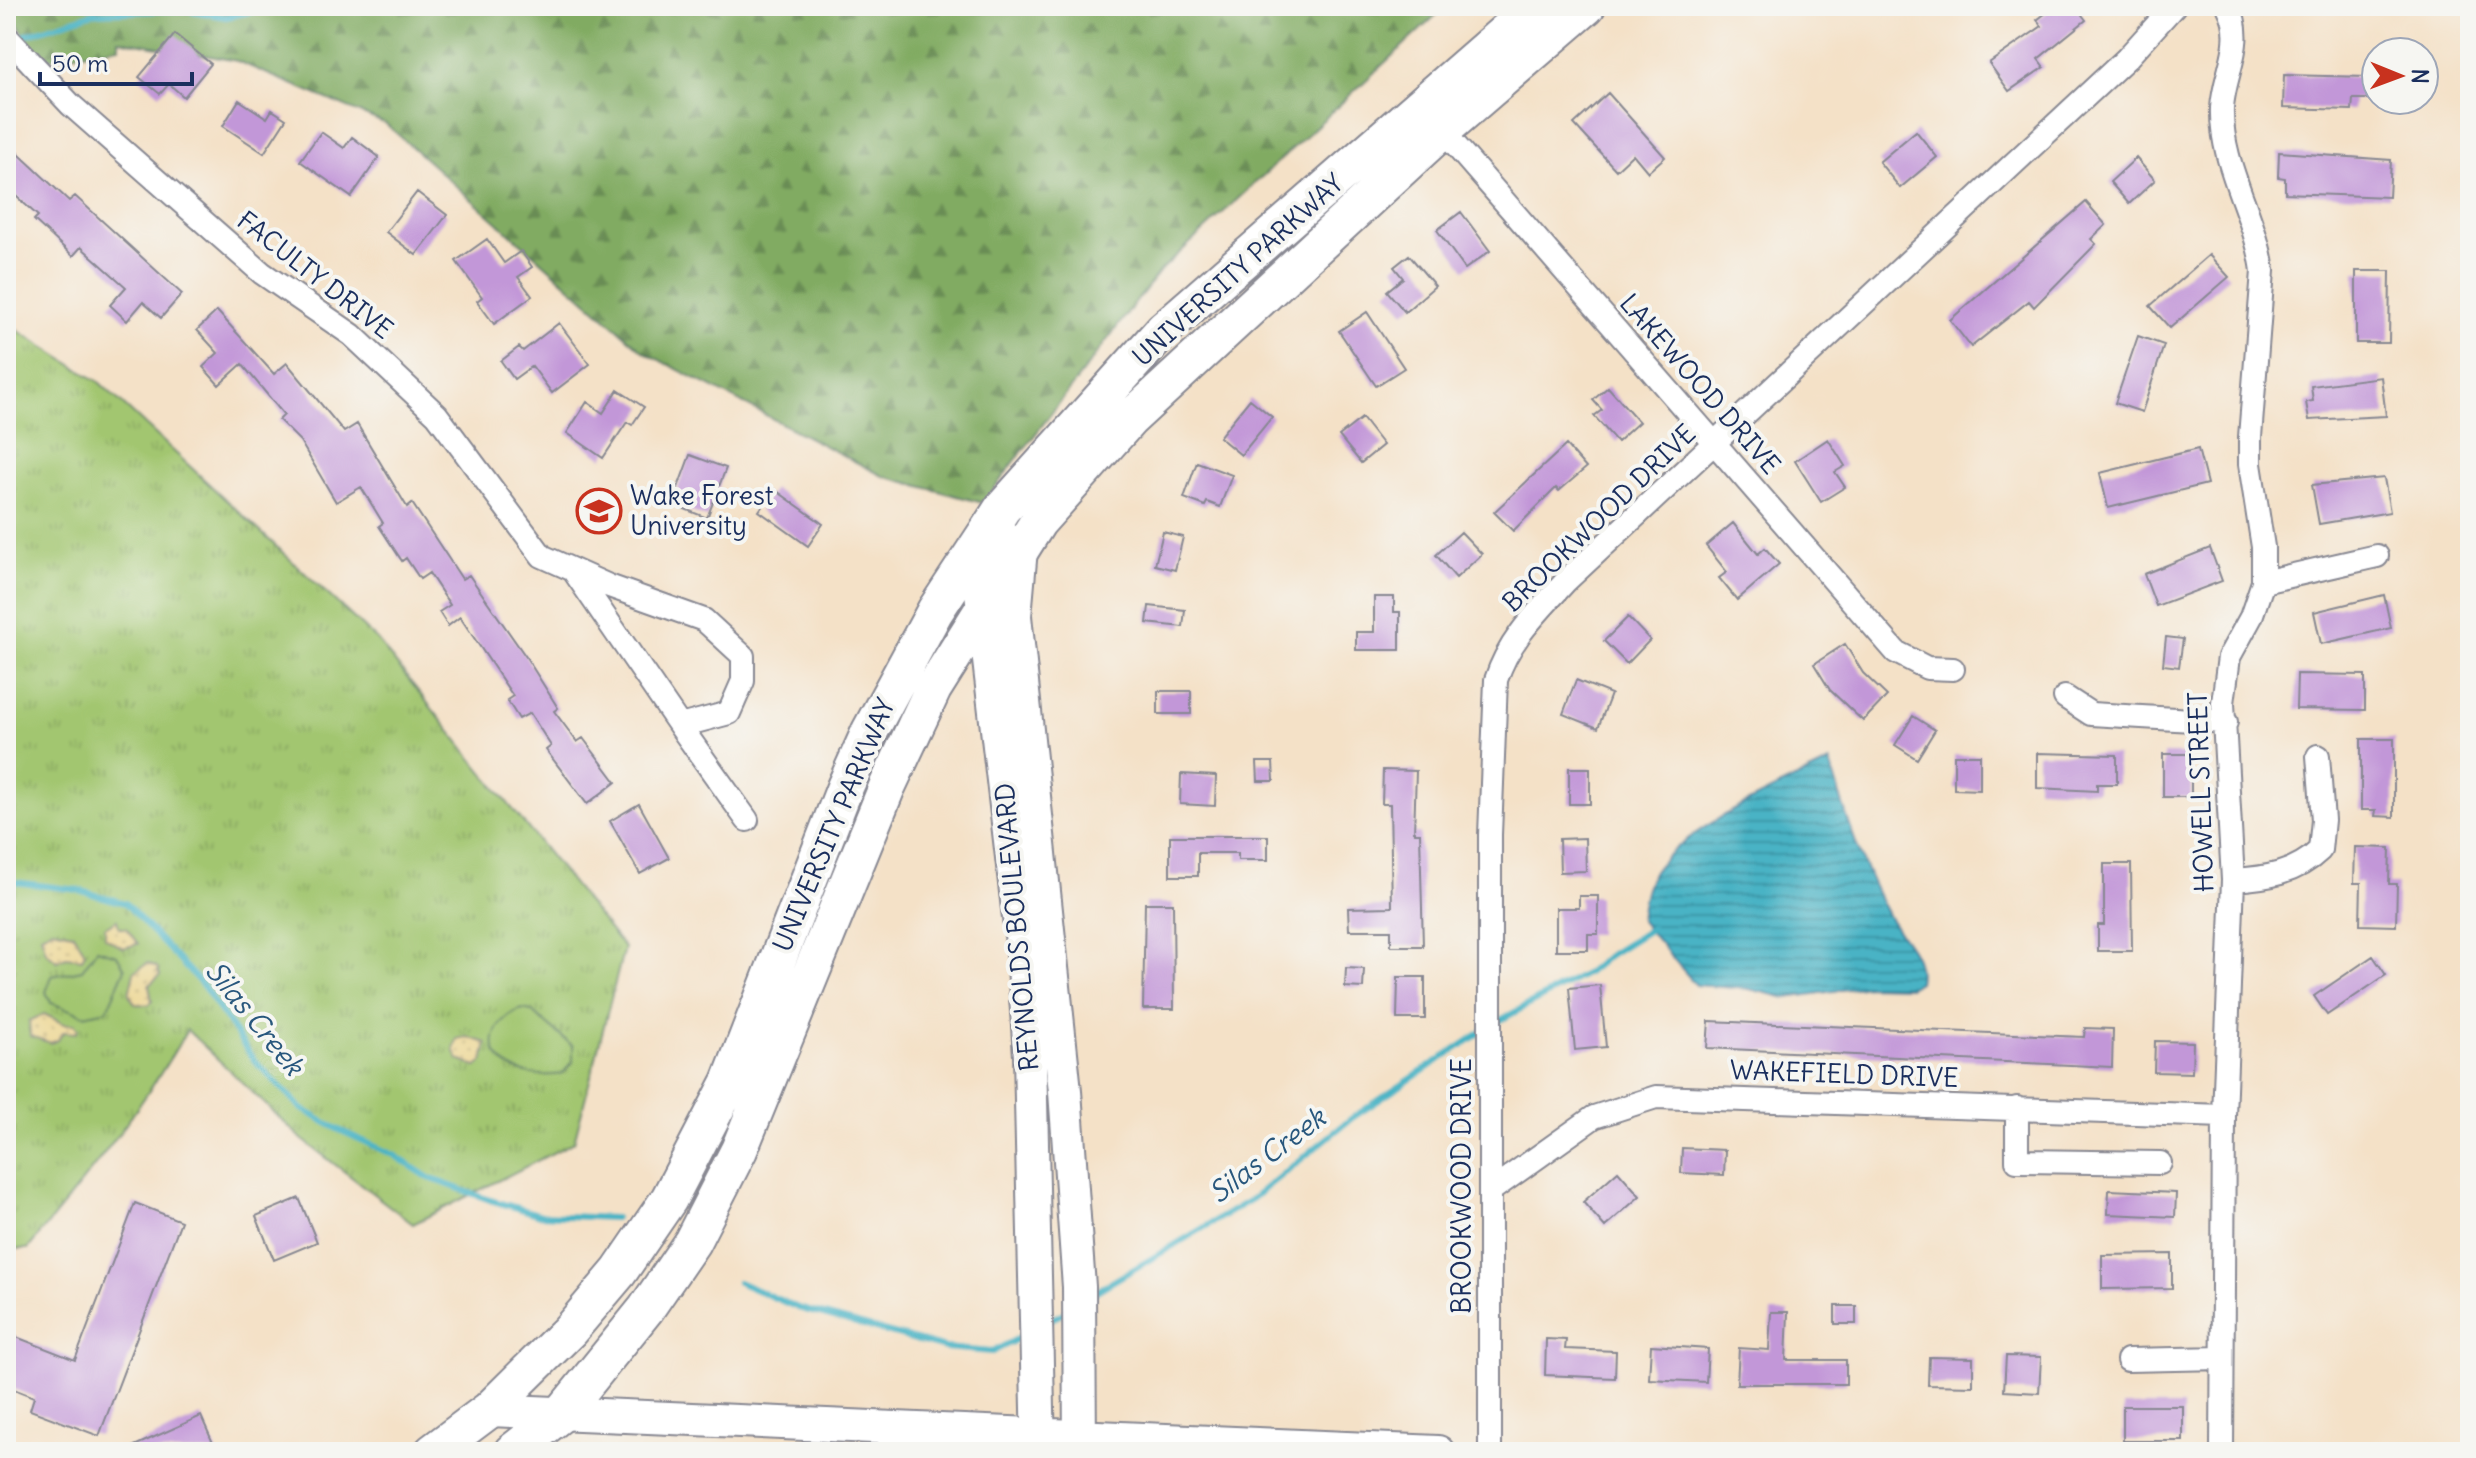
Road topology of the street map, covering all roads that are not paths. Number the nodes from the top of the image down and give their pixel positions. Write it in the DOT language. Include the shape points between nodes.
graph roads {
  1 [pos="1535,6"];
  2 [pos="1587,6"];
  3 [pos="2174,6"];
  4 [pos="2228,6"];
  5 [pos="6,36"];
  6 [pos="1432,118"];
  7 [pos="1070,430"];
  8 [pos="1715,443"];
  9 [pos="1021,549"];
  10 [pos="2377,556"];
  11 [pos="573,570"];
  12 [pos="2263,582"];
  13 [pos="984,606"];
  14 [pos="1953,669"];
  15 [pos="2065,697"];
  16 [pos="2226,722"];
  17 [pos="680,726"];
  18 [pos="2318,756"];
  19 [pos="747,820"];
  20 [pos="2233,880"];
  21 [pos="2017,1108"];
  22 [pos="2224,1116"];
  23 [pos="2160,1163"];
  24 [pos="1490,1191"];
  25 [pos="2222,1358"];
  26 [pos="2128,1360"];
  27 [pos="489,1410"];
  28 [pos="562,1413"];
  29 [pos="1039,1443"];
  30 [pos="1080,1444"];
  31 [pos="433,1452"];
  32 [pos="512,1452"];
  33 [pos="1438,1452"];
  34 [pos="1490,1452"];
  35 [pos="2222,1452"];
  1 -- 6 [label="main road, UNIVERSITY PARKWAY"];
  2 -- 6 [label="main road, UNIVERSITY PARKWAY"];
  3 -- 8 [label="street, BROOKWOOD DRIVE" via="2127,58"];
  4 -- 12 [label="street, HOWELL STREET" via="2237,37 2226,82 2224,128 2263,271 2250,464"];
  5 -- 11 [label="street, FACULTY DRIVE" via="71,105 262,273 352,335 406,385 437,415 542,556"];
  6 -- 7 [label="main road, UNIVERSITY PARKWAY" via="1164,329"];
  6 -- 8 [label="street, LAKEWOOD DRIVE"];
  6 -- 9 [label="main road, UNIVERSITY PARKWAY" via="1130,419 1038,522"];
  7 -- 13 [label="main road, REYNOLDS BOULEVARD" via="1055,470 985,566 980,583"];
  7 -- 27 [label="main road, UNIVERSITY PARKWAY" via="983,535 904,664 845,787 730,1082 669,1199 592,1304"];
  8 -- 14 [label="street, LAKEWOOD DRIVE" via="1896,652 1927,668"];
  8 -- 24 [label="street, BROOKWOOD DRIVE" via="1547,602 1511,645 1496,680 1490,835"];
  9 -- 13 [label="main road, UNIVERSITY PARKWAY"];
  9 -- 30 [label="main road, REYNOLDS BOULEVARD" via="1015,616 1065,1091 1079,1287"];
  10 -- 12 [label="street"];
  11 -- 17 [label="street, FACULTY DRIVE"];
  11 -- 17 [label="street, FACULTY DRIVE" via="704,620 743,656 743,681 729,713"];
  12 -- 16 [label="street, HOWELL STREET" via="2229,657 2223,694"];
  13 -- 28 [label="main road, UNIVERSITY PARKWAY" via="933,689 887,787 760,1100 709,1210 672,1274"];
  13 -- 29 [label="main road, REYNOLDS BOULEVARD" via="1029,1041"];
  15 -- 16 [label="street" via="2091,714"];
  16 -- 20 [label="street, HOWELL STREET"];
  17 -- 19 [label="street"];
  18 -- 20 [label="street" via="2320,850 2304,864 2270,877"];
  20 -- 22 [label="street, HOWELL STREET"];
  21 -- 22 [label="street, WAKEFIELD DRIVE"];
  21 -- 23 [label="street" via="2017,1161"];
  21 -- 24 [label="street, WAKEFIELD DRIVE" via="1656,1097 1594,1117"];
  22 -- 25 [label="street, HOWELL STREET"];
  24 -- 34 [label="street, BROOKWOOD DRIVE"];
  25 -- 26 [label="street"];
  25 -- 35 [label="street, HOWELL STREET"];
  27 -- 28 [label="main road"];
  27 -- 31 [label="main road, UNIVERSITY PARKWAY"];
  28 -- 29 [label="main road"];
  28 -- 32 [label="main road, UNIVERSITY PARKWAY"];
  29 -- 30 [label="main road"];
  30 -- 33 [label="main road"];
}
